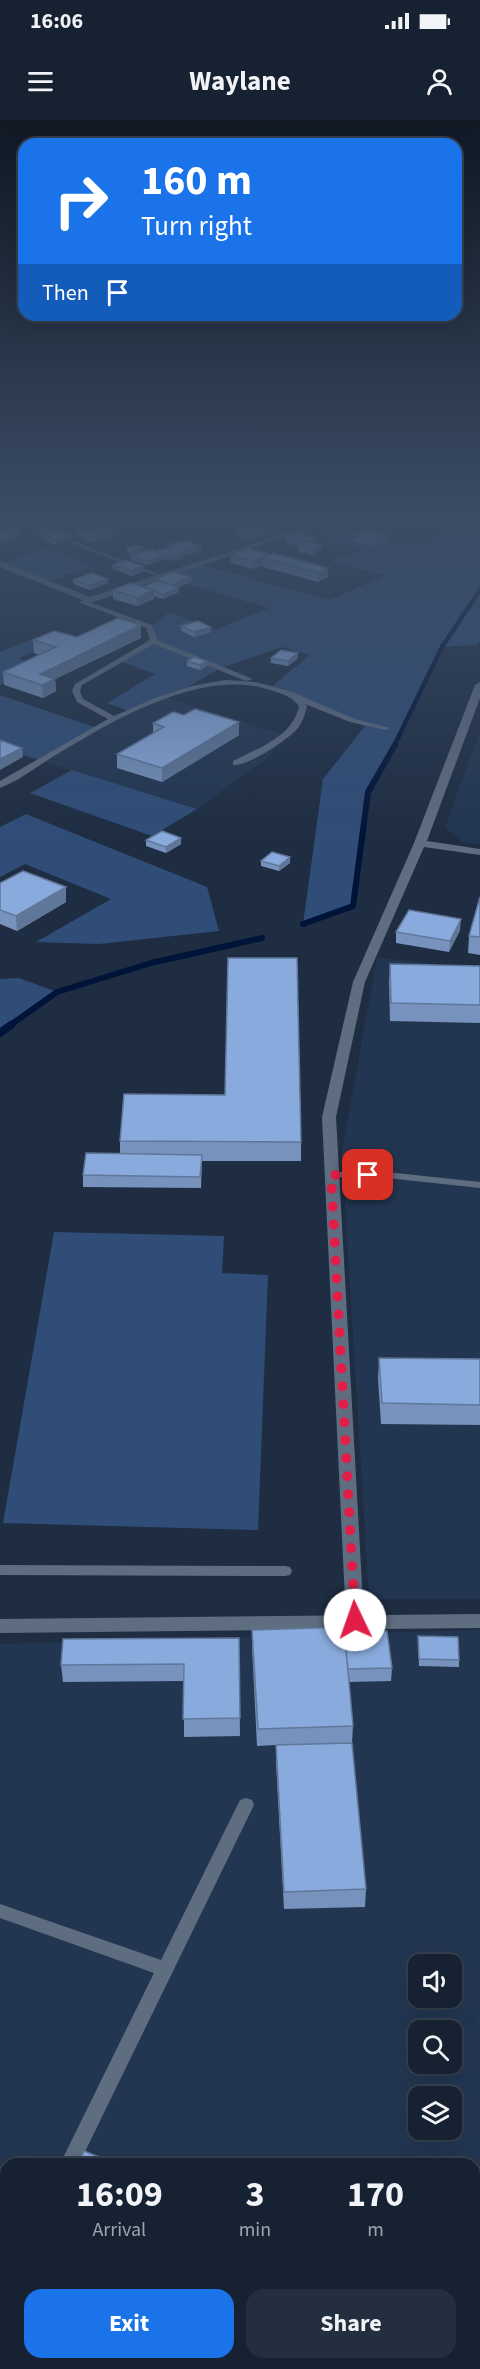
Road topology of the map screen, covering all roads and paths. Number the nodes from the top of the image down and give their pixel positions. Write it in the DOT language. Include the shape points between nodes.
graph roads {
  1 [pos="149,628"];
  2 [pos="154,641"];
  3 [pos="480,685"];
  4 [pos="270,688"];
  5 [pos="297,698"];
  6 [pos="112,719"];
  7 [pos="386,728"];
  8 [pos="236,763"];
  9 [pos="0,785"];
  10 [pos="420,843"];
  11 [pos="480,852"];
  12 [pos="331,1175"];
  13 [pos="480,1185"];
  14 [pos="0,1570"];
  15 [pos="285,1571"];
  16 [pos="355,1620"];
  17 [pos="480,1621"];
  18 [pos="0,1626"];
  19 [pos="246,1805"];
  20 [pos="0,1911"];
  21 [pos="165,1969"];
  22 [pos="72,2158"];
  1 -- 2 [label="lane"];
  2 -- 4 [label="lane"];
  2 -- 6 [label="lane" via="79,684 76,691 80,700"];
  3 -- 10 [label="street"];
  4 -- 5 [label="lane"];
  4 -- 6 [label="lane" via="238,682 205,684"];
  5 -- 7 [label="lane" via="365,725"];
  5 -- 8 [label="lane" via="303,714 286,735"];
  6 -- 9 [label="lane"];
  10 -- 11 [label="street"];
  10 -- 12 [label="street" via="359,982 329,1117"];
  12 -- 13 [label="lane" via="387,1175"];
  12 -- 16 [label="street"];
  14 -- 15 [label="lane"];
  16 -- 17 [label="street"];
  16 -- 18 [label="street"];
  19 -- 21 [label="lane"];
  20 -- 21 [label="lane"];
  21 -- 22 [label="lane"];
}
